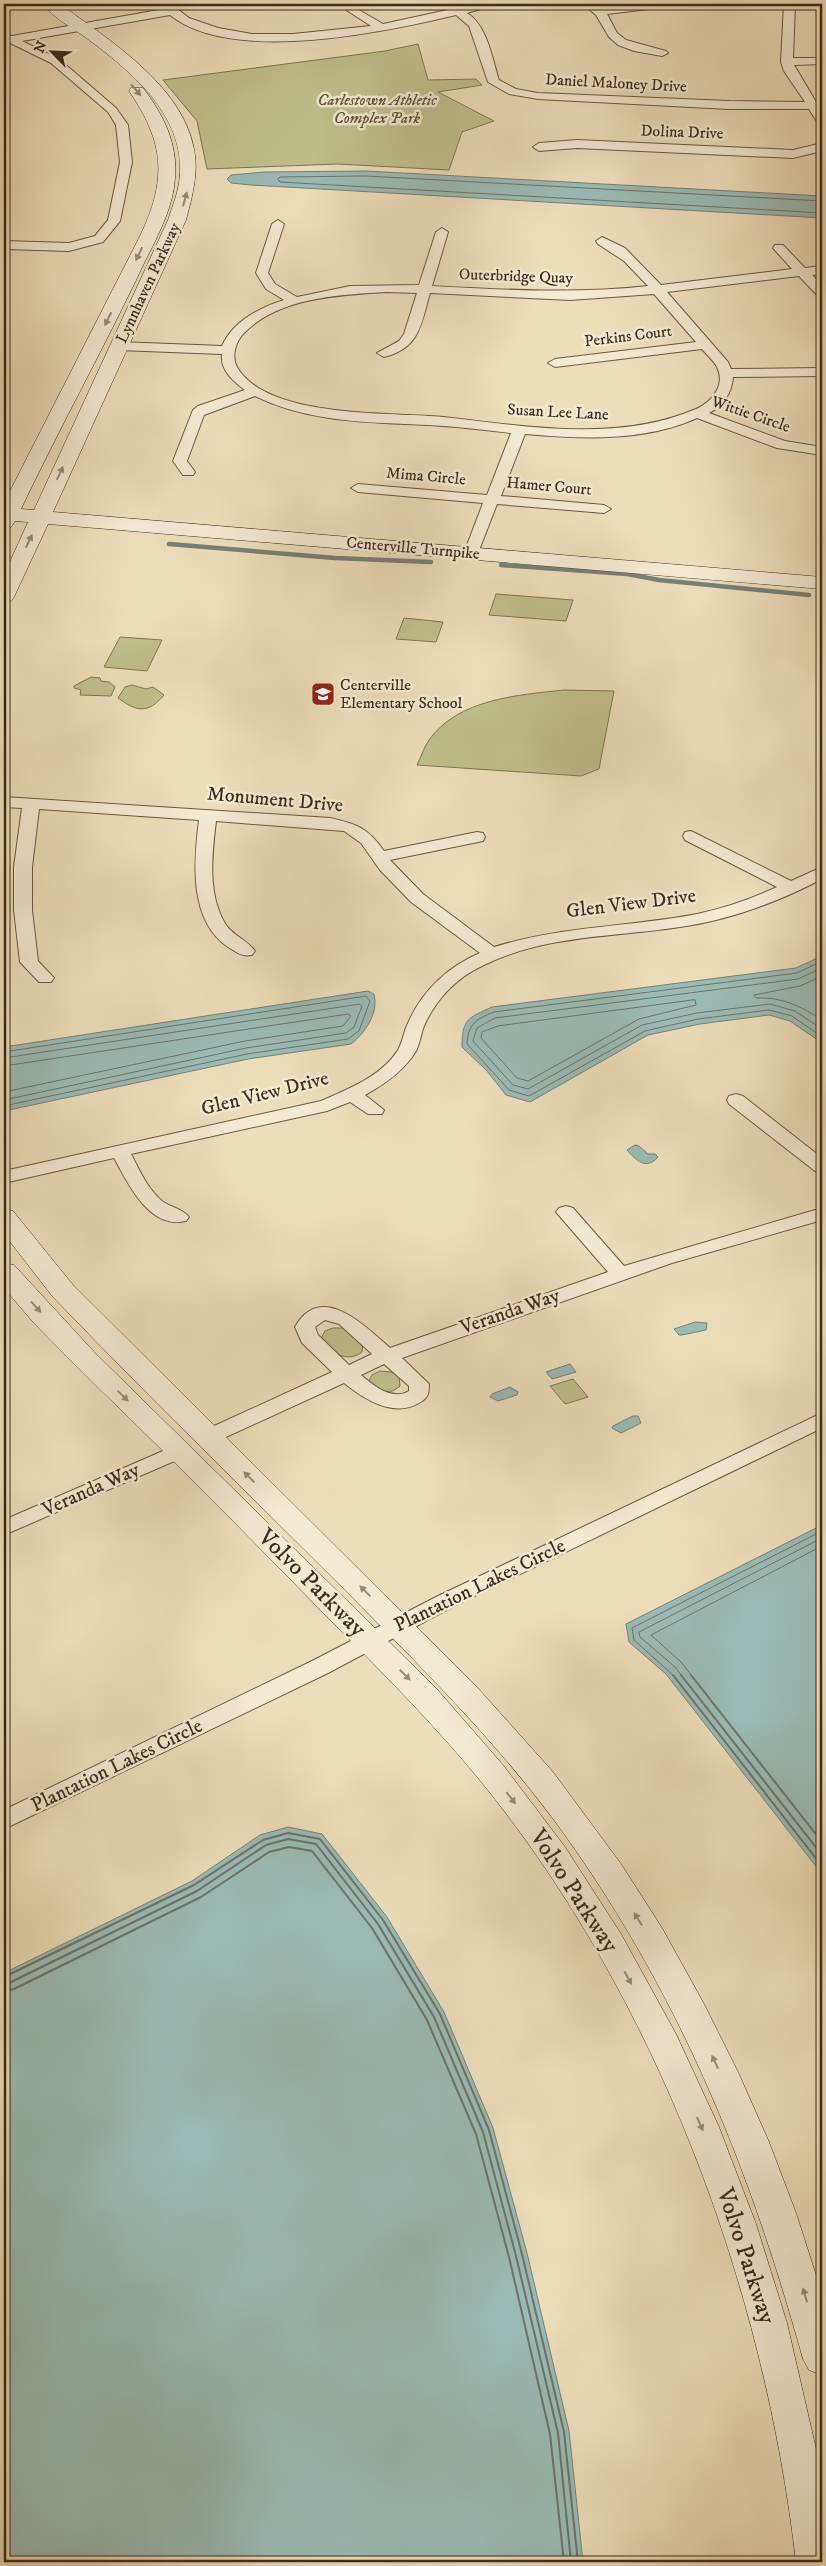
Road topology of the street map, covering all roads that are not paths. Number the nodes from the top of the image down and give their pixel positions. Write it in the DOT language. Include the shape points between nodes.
graph roads {
  1 [pos="342,4"];
  2 [pos="487,4"];
  3 [pos="589,4"];
  4 [pos="790,4"];
  5 [pos="657,5"];
  6 [pos="45,6"];
  7 [pos="173,11"];
  8 [pos="458,11"];
  9 [pos="600,11"];
  10 [pos="380,27"];
  11 [pos="78,31"];
  12 [pos="231,35"];
  13 [pos="13,40"];
  14 [pos="218,45"];
  15 [pos="662,52"];
  16 [pos="822,61"];
  17 [pos="788,62"];
  18 [pos="818,106"];
  19 [pos="822,120"];
  20 [pos="538,147"];
  21 [pos="822,147"];
  22 [pos="278,224"];
  23 [pos="442,232"];
  24 [pos="602,241"];
  25 [pos="4,245"];
  26 [pos="779,248"];
  27 [pos="822,270"];
  28 [pos="802,272"];
  29 [pos="425,290"];
  30 [pos="657,290"];
  31 [pos="822,292"];
  32 [pos="295,301"];
  33 [pos="706,344"];
  34 [pos="118,346"];
  35 [pos="228,350"];
  36 [pos="384,353"];
  37 [pos="555,363"];
  38 [pos="822,372"];
  39 [pos="726,373"];
  40 [pos="256,391"];
  41 [pos="698,414"];
  42 [pos="520,428"];
  43 [pos="822,451"];
  44 [pos="188,472"];
  45 [pos="358,488"];
  46 [pos="492,499"];
  47 [pos="604,509"];
  48 [pos="5,517"];
  49 [pos="40,517"];
  50 [pos="471,553"];
  51 [pos="822,583"];
  52 [pos="4,597"];
  53 [pos="4,802"];
  54 [pos="32,804"];
  55 [pos="208,815"];
  56 [pos="691,836"];
  57 [pos="477,837"];
  58 [pos="380,857"];
  59 [pos="822,872"];
  60 [pos="791,888"];
  61 [pos="246,951"];
  62 [pos="492,954"];
  63 [pos="44,978"];
  64 [pos="352,1095"];
  65 [pos="736,1100"];
  66 [pos="374,1110"];
  67 [pos="119,1151"];
  68 [pos="822,1167"];
  69 [pos="4,1177"];
  70 [pos="566,1212"];
  71 [pos="822,1214"];
  72 [pos="4,1217"];
  73 [pos="179,1217"];
  74 [pos="4,1271"];
  75 [pos="620,1274"];
  76 [pos="388,1355"];
  77 [pos="348,1373"];
  78 [pos="822,1420"];
  79 [pos="208,1437"];
  80 [pos="179,1451"];
  81 [pos="4,1528"];
  82 [pos="385,1633"];
  83 [pos="4,1820"];
  84 [pos="822,2359"];
  85 [pos="816,2562"];
  1 -- 10 [label="street"];
  2 -- 8 [label="street"];
  3 -- 9 [label="street"];
  4 -- 17 [label="street"];
  5 -- 9 [label="street"];
  6 -- 11 [label="main road, Lynnhaven Parkway"];
  7 -- 11 [label="street"];
  7 -- 12 [label="street" via="200,27"];
  8 -- 10 [label="street"];
  8 -- 18 [label="street, Daniel Maloney Drive" via="475,26 494,82 514,92"];
  9 -- 15 [label="street" via="622,43"];
  10 -- 12 [label="street" via="292,38"];
  11 -- 13 [label="street"];
  34 -- 11 [label="main road, Lynnhaven Parkway, one-way" via="184,204 189,158 182,129 168,104 149,83"];
  11 -- 48 [label="main road, Lynnhaven Parkway, one-way" via="147,104 164,139 167,185 153,225 109,317"];
  12 -- 14 [label="street"];
  13 -- 25 [label="street" via="56,61 112,110 122,125 126,162 114,221 99,239 69,247"];
  16 -- 17 [label="street"];
  17 -- 18 [label="street" via="790,71"];
  18 -- 19 [label="street"];
  20 -- 21 [label="street, Dolina Drive" via="577,144 794,154"];
  22 -- 32 [label="street" via="262,273 263,279"];
  23 -- 29 [label="street"];
  24 -- 30 [label="street" via="616,247"];
  26 -- 28 [label="street"];
  27 -- 28 [label="street, Outerbridge Quay"];
  28 -- 30 [label="street, Outerbridge Quay"];
  28 -- 31 [label="street"];
  29 -- 30 [label="street, Outerbridge Quay" via="568,296"];
  29 -- 32 [label="street, Outerbridge Quay" via="351,291"];
  29 -- 36 [label="street" via="406,341"];
  30 -- 33 [label="street"];
  32 -- 35 [label="street, Outerbridge Quay" via="248,323 236,334"];
  33 -- 37 [label="street, Perkins Court"];
  33 -- 39 [label="street"];
  34 -- 35 [label="street"];
  49 -- 34 [label="main road, Lynnhaven Parkway, one-way"];
  35 -- 40 [label="street, Susan Lee Lane" via="229,365 235,374"];
  38 -- 39 [label="street"];
  39 -- 41 [label="street, Susan Lee Lane" via="724,393 712,406"];
  40 -- 42 [label="street, Susan Lee Lane" via="288,405 327,415"];
  40 -- 44 [label="street" via="210,405 198,413 181,455 180,461"];
  41 -- 42 [label="street, Susan Lee Lane" via="669,424 619,432"];
  41 -- 43 [label="street, Wittie Circle" via="782,445"];
  42 -- 46 [label="street"];
  45 -- 46 [label="street, Mima Circle"];
  46 -- 47 [label="street, Hamer Court"];
  46 -- 50 [label="street"];
  48 -- 49 [label="main road, Centerville Turnpike"];
  49 -- 50 [label="main road, Centerville Turnpike"];
  52 -- 49 [label="main road, Lynnhaven Parkway, one-way"];
  50 -- 51 [label="main road, Centerville Turnpike"];
  53 -- 54 [label="street, Monument Drive"];
  54 -- 55 [label="street, Monument Drive"];
  54 -- 63 [label="street" via="23,867 23,910 29,962"];
  55 -- 58 [label="street, Monument Drive" via="336,824 359,832"];
  55 -- 61 [label="street" via="204,855 209,910 225,938"];
  56 -- 60 [label="street"];
  57 -- 58 [label="street"];
  58 -- 62 [label="street, Monument Drive" via="398,881 417,898"];
  59 -- 60 [label="street, Glen View Drive"];
  60 -- 62 [label="street, Glen View Drive" via="737,910 571,934"];
  62 -- 64 [label="street, Glen View Drive" via="459,972 442,986 427,1002 403,1056 374,1082"];
  64 -- 66 [label="street"];
  64 -- 67 [label="street, Glen View Drive" via="327,1105"];
  65 -- 68 [label="street"];
  67 -- 69 [label="street, Glen View Drive"];
  67 -- 73 [label="street" via="150,1202 166,1214"];
  70 -- 75 [label="street"];
  71 -- 75 [label="street, Veranda Way"];
  72 -- 79 [label="main road, Volvo Parkway" via="63,1291"];
  74 -- 80 [label="main road, Volvo Parkway, one-way" via="88,1362"];
  75 -- 76 [label="street, Veranda Way"];
  76 -- 77 [label="street, Veranda Way"];
  76 -- 77 [label="street" via="419,1384 419,1394 412,1400 400,1403 378,1399"];
  76 -- 77 [label="street" via="346,1320 335,1315 323,1314 309,1320 305,1327 309,1338"];
  77 -- 79 [label="street, Veranda Way"];
  78 -- 82 [label="street, Plantation Lakes Circle"];
  82 -- 79 [label="main road, Volvo Parkway, one-way"];
  80 -- 81 [label="street, Veranda Way"];
  80 -- 82 [label="main road, Volvo Parkway"];
  82 -- 83 [label="street, Plantation Lakes Circle"];
  84 -- 82 [label="main road, Volvo Parkway, one-way" via="798,2269 735,2103 675,1982 636,1915 566,1812 488,1717"];
  82 -- 85 [label="main road, Volvo Parkway, one-way" via="436,1708 521,1811 595,1921 662,2042 715,2159 763,2304 800,2464"];
}
